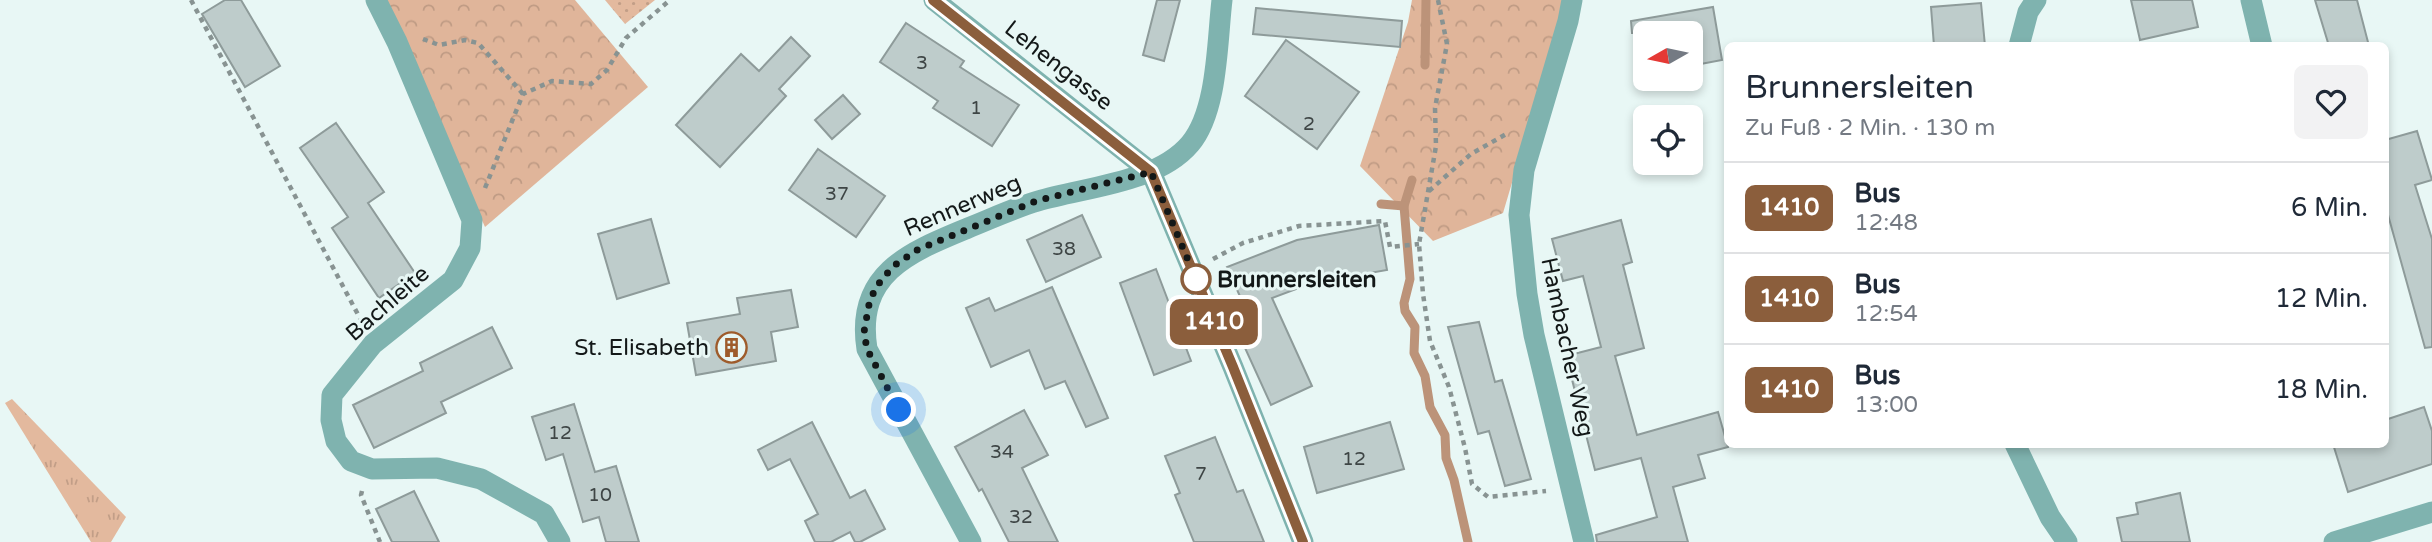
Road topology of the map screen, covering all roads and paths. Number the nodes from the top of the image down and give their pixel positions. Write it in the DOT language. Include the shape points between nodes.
graph roads {
  1 [pos="191,0"];
  2 [pos="376,0"];
  3 [pos="670,0"];
  4 [pos="933,0"];
  5 [pos="1222,0"];
  6 [pos="1438,0"];
  7 [pos="1572,0"];
  8 [pos="2036,0"];
  9 [pos="2251,0"];
  10 [pos="424,39"];
  11 [pos="2020,42"];
  12 [pos="2261,42"];
  13 [pos="523,94"];
  14 [pos="1537,120"];
  15 [pos="1151,172"];
  16 [pos="486,185"];
  17 [pos="1429,191"];
  18 [pos="1419,244"];
  19 [pos="1192,269"];
  20 [pos="373,344"];
  21 [pos="2017,448"];
  22 [pos="362,465"];
  23 [pos="1571,487"];
  24 [pos="2432,512"];
  25 [pos="380,542"];
  26 [pos="560,542"];
  27 [pos="971,542"];
  28 [pos="1303,542"];
  29 [pos="1584,542"];
  30 [pos="2067,542"];
  31 [pos="2334,542"];
  1 -- 20 [label="path"];
  2 -- 20 [label="street, Bachleite" via="472,220 470,248 453,280"];
  3 -- 13 [label="path" via="626,38 607,70 591,84 552,81"];
  4 -- 15 [label="street, Lehengasse"];
  5 -- 15 [label="street" via="1211,93 1200,130 1176,157"];
  6 -- 17 [label="path" via="1447,44 1435,108 1436,146"];
  7 -- 14 [label="street, Hambacher Weg"];
  8 -- 11 [label="street"];
  9 -- 12 [label="street"];
  10 -- 13 [label="path" via="439,45 465,40 478,43"];
  13 -- 16 [label="path"];
  14 -- 17 [label="path" via="1471,154"];
  14 -- 23 [label="street, Hambacher Weg" via="1524,170 1519,223 1534,335"];
  15 -- 19 [label="street"];
  15 -- 27 [label="street, Rennerweg" via="1036,201 917,250 895,265 870,299 864,332 867,349"];
  17 -- 18 [label="path"];
  18 -- 19 [label="path" via="1390,247 1384,221 1298,226 1243,243"];
  18 -- 23 [label="path" via="1430,341 1449,387 1472,484 1488,497"];
  19 -- 28 [label="street"];
  20 -- 22 [label="street, Bachleite" via="332,396 331,420 337,441 351,461"];
  21 -- 30 [label="street"];
  22 -- 25 [label="path" via="361,495"];
  22 -- 26 [label="street" via="372,469 437,468 481,479 544,513"];
  23 -- 29 [label="street, Hambacher Weg"];
  24 -- 31 [label="street"];
}
